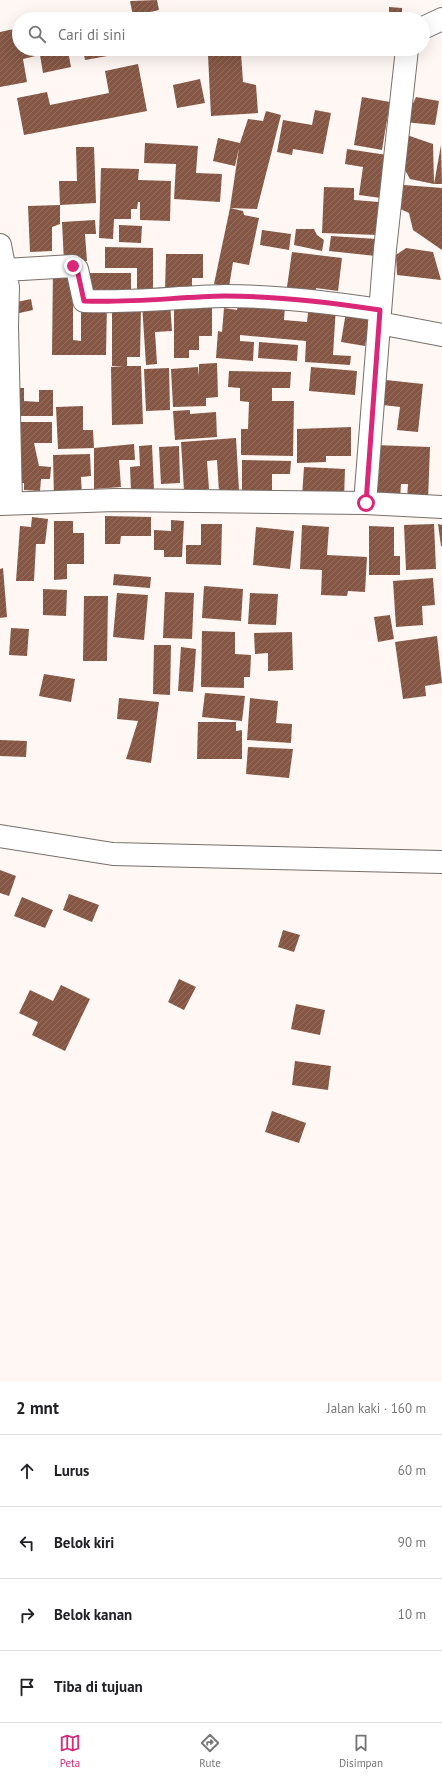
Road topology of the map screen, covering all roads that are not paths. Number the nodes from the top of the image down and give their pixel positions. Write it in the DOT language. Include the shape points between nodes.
graph roads {
  1 [pos="442,19"];
  2 [pos="430,25"];
  3 [pos="406,56"];
  4 [pos="2,254"];
  5 [pos="380,316"];
  6 [pos="442,335"];
  7 [pos="5,503"];
  8 [pos="366,503"];
  9 [pos="442,507"];
  10 [pos="0,836"];
  11 [pos="442,862"];
  1 -- 2 [label="street"];
  3 -- 5 [label="street"];
  4 -- 5 [label="street" via="73,266 77,269 84,301 141,302 224,296 247,297 326,302"];
  4 -- 7 [label="street" via="8,287"];
  5 -- 6 [label="street"];
  5 -- 8 [label="street"];
  7 -- 8 [label="street" via="115,500"];
  8 -- 9 [label="street"];
  10 -- 11 [label="street" via="113,854"];
}
